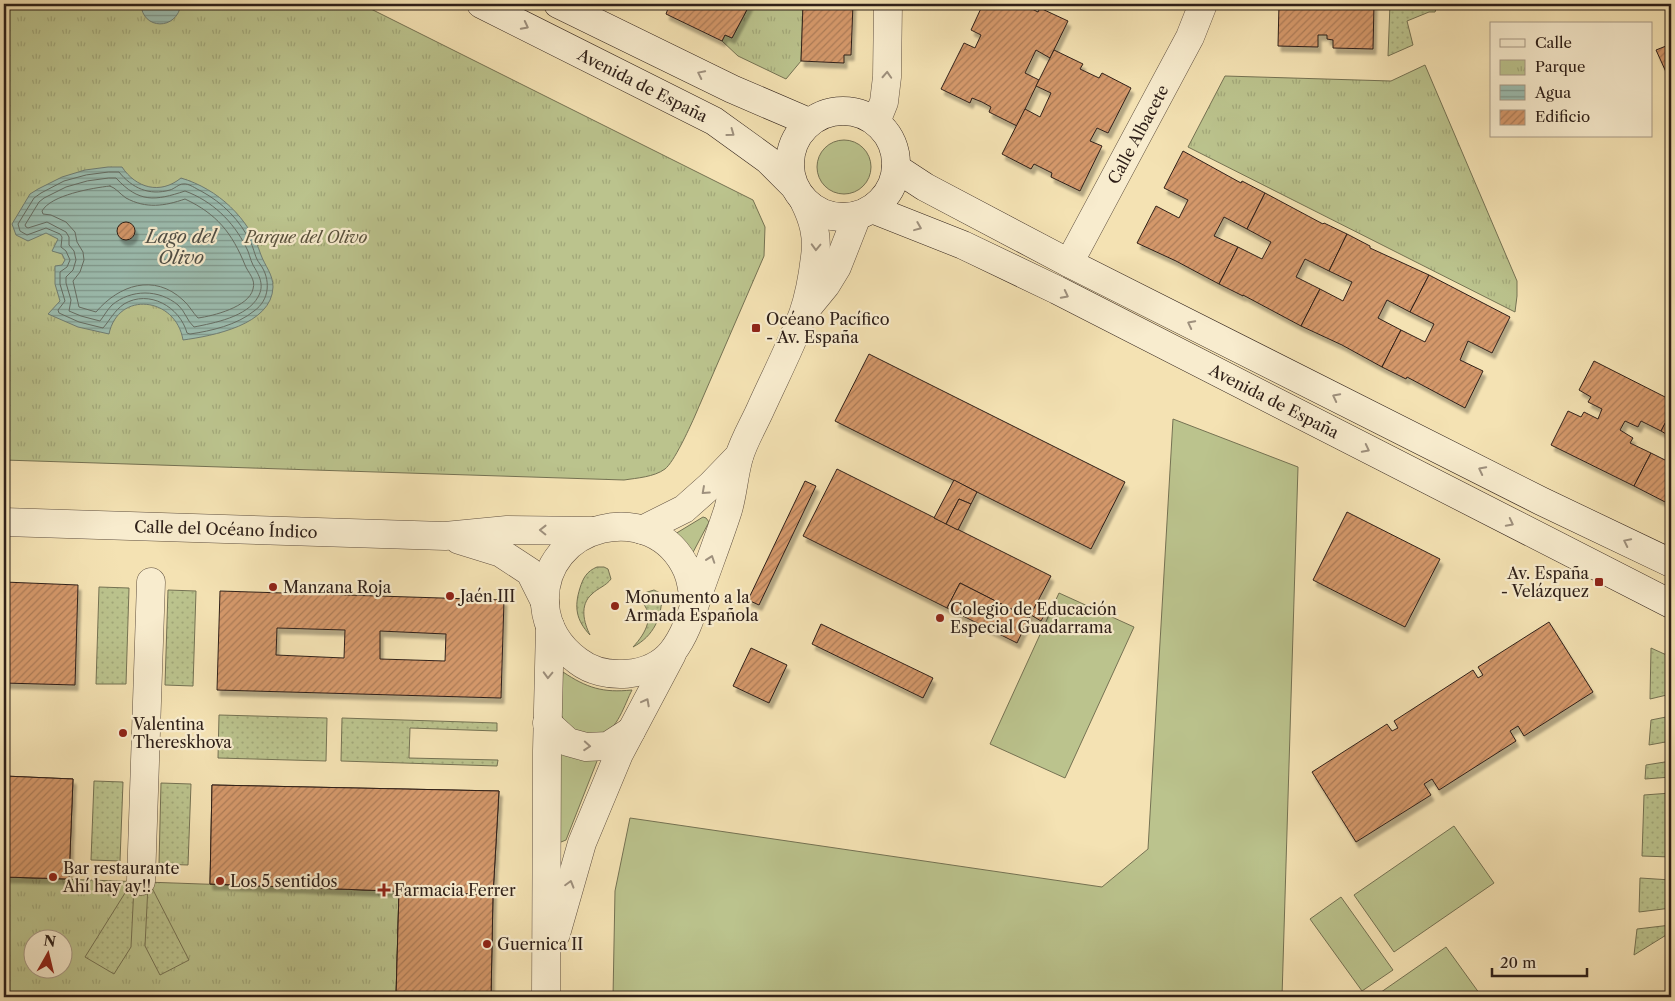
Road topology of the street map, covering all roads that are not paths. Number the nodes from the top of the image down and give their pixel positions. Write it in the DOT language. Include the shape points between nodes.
graph roads {
  1 [pos="481,4"];
  2 [pos="558,4"];
  3 [pos="888,4"];
  4 [pos="1203,4"];
  5 [pos="810,122"];
  6 [pos="876,122"];
  7 [pos="896,168"];
  8 [pos="798,193"];
  9 [pos="865,212"];
  10 [pos="1069,263"];
  11 [pos="804,312"];
  12 [pos="739,456"];
  13 [pos="5,522"];
  14 [pos="642,530"];
  15 [pos="592,531"];
  16 [pos="445,536"];
  17 [pos="1671,563"];
  18 [pos="151,582"];
  19 [pos="1671,604"];
  20 [pos="694,605"];
  21 [pos="547,614"];
  22 [pos="680,639"];
  23 [pos="547,723"];
  24 [pos="631,731"];
  25 [pos="141,881"];
  26 [pos="547,964"];
  27 [pos="546,997"];
  1 -- 8 [label="street, Avenida de España, one-way" via="714,122 768,160"];
  5 -- 2 [label="street, one-way" via="732,89"];
  6 -- 3 [label="street, one-way" via="884,102 887,77"];
  4 -- 10 [label="street, Calle Albacete" via="1190,37"];
  5 -- 6 [label="street" via="831,112 854,111"];
  5 -- 8 [label="street" via="795,140 789,162"];
  6 -- 7 [label="street" via="888,135 895,150"];
  7 -- 9 [label="street" via="889,191"];
  7 -- 10 [label="street, Avenida de España" via="925,187"];
  8 -- 9 [label="street" via="819,212 838,218"];
  8 -- 11 [label="street, one-way" via="812,218 816,245"];
  9 -- 11 [label="street" via="837,267"];
  9 -- 19 [label="street, Avenida de España, one-way" via="963,245 1057,290"];
  17 -- 10 [label="street, Avenida de España, one-way"];
  11 -- 12 [label="street"];
  12 -- 14 [label="street, one-way" via="684,509"];
  20 -- 12 [label="street, one-way" via="728,509"];
  13 -- 16 [label="street, Calle del Océano Índico"];
  14 -- 15 [label="street" via="626,526"];
  14 -- 20 [label="street" via="674,550 681,560 692,588"];
  15 -- 16 [label="street, Calle del Océano Índico, one-way" via="507,530"];
  15 -- 21 [label="street" via="574,542 556,561 546,586"];
  16 -- 21 [label="street, Calle del Océano Índico" via="501,553 530,572"];
  18 -- 25 [label="street"];
  20 -- 22 [label="street"];
  21 -- 22 [label="street" via="555,637 571,656 594,670 607,673 649,668 672,652"];
  21 -- 23 [label="street, one-way"];
  24 -- 22 [label="street, one-way"];
  23 -- 24 [label="street, one-way" via="568,742 586,747 608,746"];
  23 -- 26 [label="street"];
  26 -- 24 [label="street, one-way" via="582,843"];
  26 -- 27 [label="street"];
}
